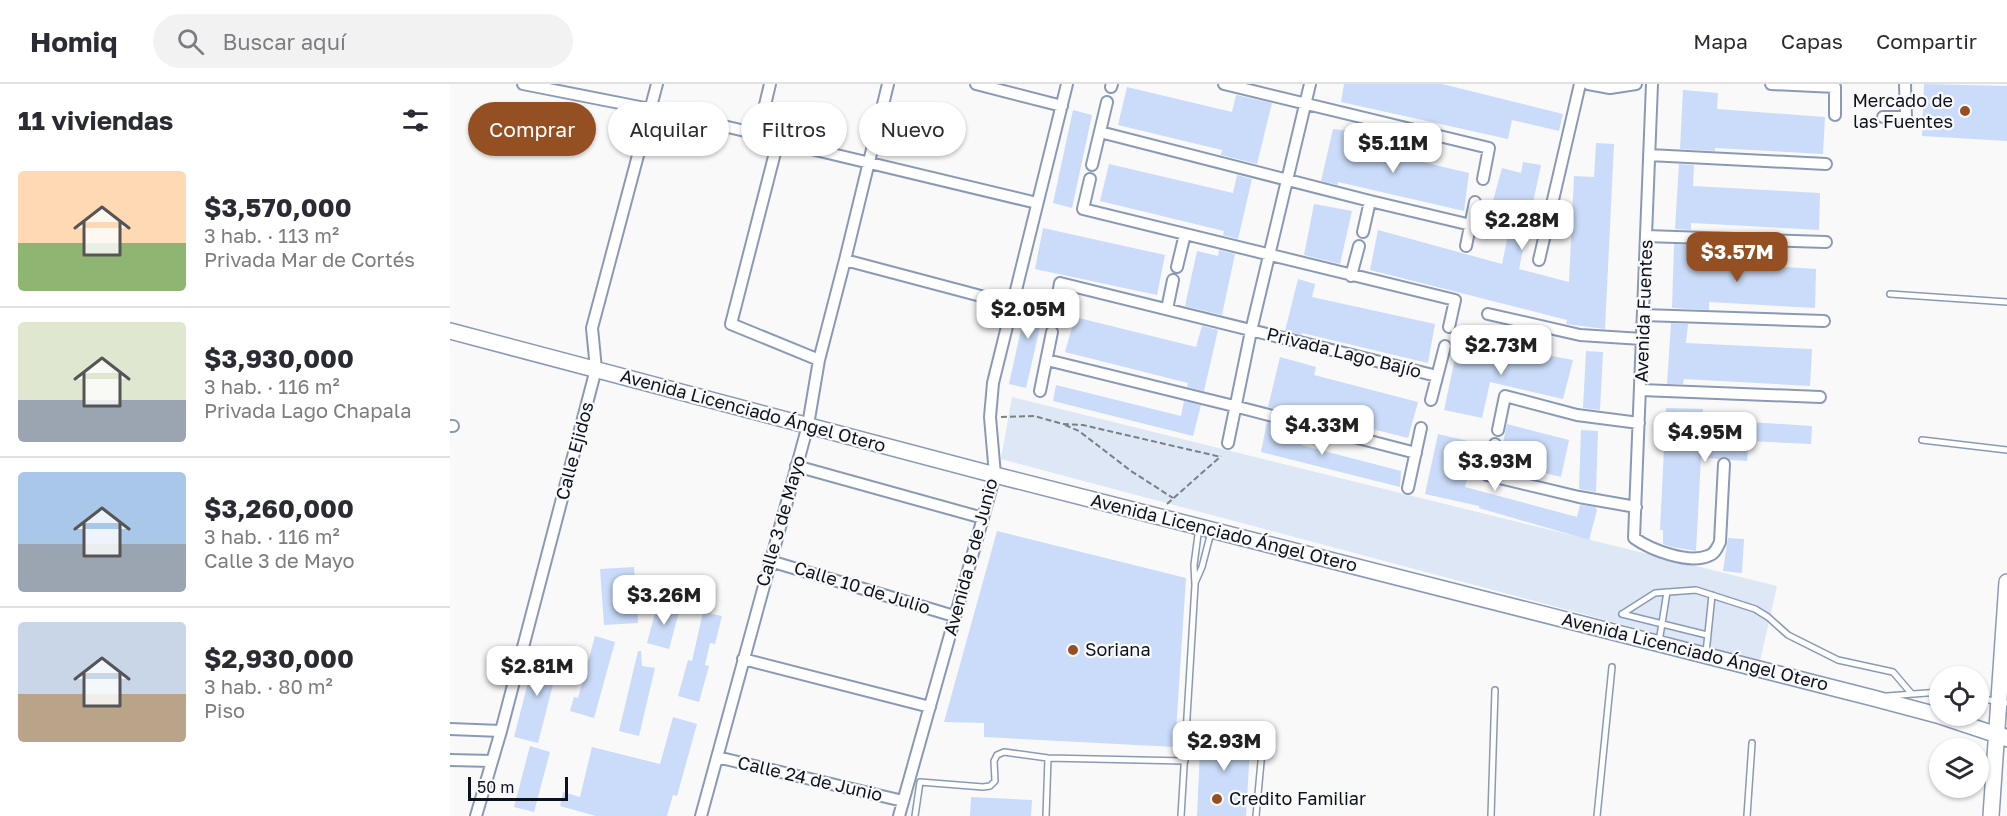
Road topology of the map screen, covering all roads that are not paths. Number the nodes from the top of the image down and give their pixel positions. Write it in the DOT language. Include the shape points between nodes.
graph roads {
  1 [pos="523,84"];
  2 [pos="657,84"];
  3 [pos="770,84"];
  4 [pos="888,84"];
  5 [pos="976,84"];
  6 [pos="1066,84"];
  7 [pos="1224,84"];
  8 [pos="1310,84"];
  9 [pos="1580,84"];
  10 [pos="1588,84"];
  11 [pos="1636,84"];
  12 [pos="1652,84"];
  13 [pos="1771,84"];
  14 [pos="1905,84"];
  15 [pos="614,102"];
  16 [pos="652,102"];
  17 [pos="766,102"];
  18 [pos="1107,102"];
  19 [pos="1304,104"];
  20 [pos="1062,106"];
  21 [pos="1835,115"];
  22 [pos="1883,117"];
  23 [pos="1100,132"];
  24 [pos="1649,155"];
  25 [pos="638,156"];
  26 [pos="774,156"];
  27 [pos="839,156"];
  28 [pos="868,163"];
  29 [pos="1826,164"];
  30 [pos="1092,165"];
  31 [pos="1090,178"];
  32 [pos="1483,179"];
  33 [pos="1286,180"];
  34 [pos="1370,201"];
  35 [pos="1475,202"];
  36 [pos="1037,203"];
  37 [pos="1471,225"];
  38 [pos="1363,232"];
  39 [pos="1185,234"];
  40 [pos="1646,236"];
  41 [pos="1826,242"];
  42 [pos="1359,246"];
  43 [pos="1466,246"];
  44 [pos="1269,254"];
  45 [pos="845,260"];
  46 [pos="1539,260"];
  47 [pos="1177,267"];
  48 [pos="1351,276"];
  49 [pos="1173,279"];
  50 [pos="1890,294"];
  51 [pos="2007,302"];
  52 [pos="1011,304"];
  53 [pos="1167,309"];
  54 [pos="1488,314"];
  55 [pos="1643,315"];
  56 [pos="1054,316"];
  57 [pos="1824,321"];
  58 [pos="1449,327"];
  59 [pos="450,331"];
  60 [pos="1251,331"];
  61 [pos="1052,332"];
  62 [pos="1642,339"];
  63 [pos="1445,346"];
  64 [pos="819,360"];
  65 [pos="1047,360"];
  66 [pos="596,369"];
  67 [pos="1437,376"];
  68 [pos="1641,390"];
  69 [pos="1040,391"];
  70 [pos="1820,396"];
  71 [pos="1431,400"];
  72 [pos="1234,406"];
  73 [pos="1639,423"];
  74 [pos="808,425"];
  75 [pos="1421,428"];
  76 [pos="1498,430"];
  77 [pos="1922,440"];
  78 [pos="1228,443"];
  79 [pos="1495,444"];
  80 [pos="2007,450"];
  81 [pos="1416,453"];
  82 [pos="1724,464"];
  83 [pos="796,466"];
  84 [pos="995,475"];
  85 [pos="1408,488"];
  86 [pos="1636,507"];
  87 [pos="983,518"];
  88 [pos="1205,529"];
  89 [pos="770,561"];
  90 [pos="2007,582"];
  91 [pos="1195,585"];
  92 [pos="1667,592"];
  93 [pos="1712,595"];
  94 [pos="954,616"];
  95 [pos="1662,623"];
  96 [pos="1707,635"];
  97 [pos="1659,643"];
  98 [pos="1706,655"];
  99 [pos="743,659"];
  100 [pos="1612,668"];
  101 [pos="1495,690"];
  102 [pos="1929,692"];
  103 [pos="1911,693"];
  104 [pos="1873,698"];
  105 [pos="1989,700"];
  106 [pos="2004,703"];
  107 [pos="930,707"];
  108 [pos="450,729"];
  109 [pos="501,731"];
  110 [pos="2002,736"];
  111 [pos="1263,740"];
  112 [pos="1752,743"];
  113 [pos="717,757"];
  114 [pos="1048,758"];
  115 [pos="450,760"];
  116 [pos="492,761"];
  117 [pos="1185,761"];
  118 [pos="903,801"];
  119 [pos="476,816"];
  120 [pos="701,816"];
  121 [pos="899,816"];
  122 [pos="915,816"];
  123 [pos="1046,816"];
  124 [pos="1181,816"];
  125 [pos="1256,816"];
  126 [pos="1491,816"];
  127 [pos="1597,816"];
  128 [pos="1747,816"];
  129 [pos="1991,816"];
  1 -- 15 [label="street"];
  2 -- 16 [label="street, Calle Ejidos"];
  3 -- 17 [label="street"];
  4 -- 28 [label="street, Calle 3 de Mayo"];
  5 -- 20 [label="street"];
  6 -- 20 [label="street, Avenida 9 de Junio"];
  7 -- 19 [label="street"];
  8 -- 19 [label="street"];
  9 -- 46 [label="street"];
  10 -- 11 [label="street" via="1610,88"];
  12 -- 24 [label="street, Avenida Fuentes"];
  13 -- 21 [label="street" via="1836,87"];
  14 -- 22 [label="street" via="1906,117"];
  18 -- 23 [label="street"];
  19 -- 32 [label="street" via="1489,148"];
  19 -- 33 [label="street"];
  20 -- 36 [label="street, Avenida 9 de Junio"];
  23 -- 30 [label="street"];
  23 -- 33 [label="street"];
  24 -- 29 [label="street"];
  24 -- 40 [label="street, Avenida Fuentes"];
  25 -- 66 [label="street, Calle Ejidos" via="592,328"];
  26 -- 64 [label="street" via="731,324"];
  27 -- 28 [label="street"];
  28 -- 36 [label="street"];
  28 -- 45 [label="street, Calle 3 de Mayo"];
  31 -- 39 [label="street" via="1083,209"];
  33 -- 34 [label="street"];
  33 -- 44 [label="street"];
  34 -- 37 [label="street"];
  34 -- 38 [label="street"];
  35 -- 37 [label="street"];
  36 -- 52 [label="street, Avenida 9 de Junio"];
  37 -- 43 [label="street"];
  39 -- 44 [label="street"];
  39 -- 47 [label="street"];
  40 -- 41 [label="street"];
  40 -- 55 [label="street, Avenida Fuentes"];
  42 -- 48 [label="street"];
  44 -- 48 [label="street"];
  44 -- 60 [label="street"];
  45 -- 52 [label="street"];
  45 -- 64 [label="street, Calle 3 de Mayo"];
  48 -- 58 [label="street" via="1455,300"];
  49 -- 53 [label="street"];
  50 -- 51 [label="lane"];
  52 -- 84 [label="street, Avenida 9 de Junio" via="993,383 990,417"];
  53 -- 56 [label="street, Privada Lago Bajío" via="1060,283"];
  53 -- 60 [label="street, Privada Lago Bajío"];
  54 -- 62 [label="street" via="1580,335"];
  55 -- 57 [label="street"];
  55 -- 62 [label="street, Avenida Fuentes"];
  59 -- 66 [label="main road, Avenida Licenciado Ángel Otero"];
  60 -- 67 [label="street, Privada Lago Bajío"];
  60 -- 72 [label="street"];
  61 -- 65 [label="street"];
  62 -- 68 [label="street, Avenida Fuentes"];
  63 -- 67 [label="street, Privada Lago Bajío"];
  64 -- 74 [label="street, Calle 3 de Mayo"];
  65 -- 69 [label="street"];
  65 -- 72 [label="street"];
  66 -- 74 [label="main road, Avenida Licenciado Ángel Otero"];
  66 -- 109 [label="street, Calle Ejidos"];
  67 -- 71 [label="street, Privada Lago Bajío"];
  68 -- 70 [label="street"];
  68 -- 73 [label="street, Avenida Fuentes"];
  72 -- 78 [label="street"];
  72 -- 81 [label="street"];
  73 -- 76 [label="street" via="1576,415 1505,396"];
  73 -- 86 [label="street, Avenida Fuentes"];
  74 -- 83 [label="street, Calle 3 de Mayo"];
  74 -- 84 [label="main road, Avenida Licenciado Ángel Otero"];
  75 -- 81 [label="street"];
  77 -- 80 [label="lane"];
  79 -- 86 [label="street" via="1487,475"];
  81 -- 85 [label="street"];
  82 -- 86 [label="street, Avenida Fuentes" via="1720,542 1709,556 1676,556 1649,548 1634,538"];
  83 -- 87 [label="street"];
  83 -- 89 [label="street, Calle 3 de Mayo"];
  84 -- 87 [label="street, Avenida 9 de Junio"];
  84 -- 88 [label="main road, Avenida Licenciado Ángel Otero"];
  87 -- 94 [label="street, Avenida 9 de Junio"];
  88 -- 91 [label="lane" via="1202,567"];
  88 -- 91 [label="lane" via="1194,565"];
  88 -- 97 [label="main road, Avenida Licenciado Ángel Otero"];
  89 -- 94 [label="street, Calle 10 de Julio"];
  89 -- 99 [label="street, Calle 3 de Mayo"];
  90 -- 106 [label="main road"];
  91 -- 117 [label="lane"];
  92 -- 93 [label="lane" via="1696,590"];
  92 -- 95 [label="lane"];
  92 -- 95 [label="lane" via="1655,593 1622,614"];
  93 -- 96 [label="lane"];
  93 -- 103 [label="lane" via="1755,609 1788,635 1838,660 1893,672"];
  94 -- 107 [label="street, Avenida 9 de Junio"];
  95 -- 96 [label="lane"];
  95 -- 97 [label="lane"];
  96 -- 98 [label="lane"];
  97 -- 98 [label="main road, Avenida Licenciado Ángel Otero"];
  98 -- 104 [label="main road, Avenida Licenciado Ángel Otero"];
  99 -- 107 [label="street"];
  99 -- 113 [label="street, Calle 3 de Mayo"];
  100 -- 127 [label="lane"];
  101 -- 126 [label="lane"];
  102 -- 103 [label="lane"];
  103 -- 104 [label="lane"];
  104 -- 110 [label="main road, Avenida Licenciado Ángel Otero"];
  105 -- 106 [label="lane"];
  106 -- 110 [label="main road"];
  107 -- 118 [label="street, Avenida 9 de Junio"];
  108 -- 109 [label="street"];
  109 -- 116 [label="street, Calle Ejidos"];
  110 -- 129 [label="main road"];
  111 -- 125 [label="lane"];
  112 -- 128 [label="lane"];
  113 -- 118 [label="street, Calle 24 de Junio"];
  113 -- 120 [label="street, Calle 3 de Mayo"];
  114 -- 117 [label="lane"];
  114 -- 122 [label="lane" via="997,754 995,781 990,786 920,782"];
  114 -- 123 [label="lane"];
  115 -- 116 [label="street"];
  116 -- 119 [label="street, Calle Ejidos"];
  117 -- 124 [label="lane"];
  118 -- 121 [label="street, Avenida 9 de Junio"];
}
